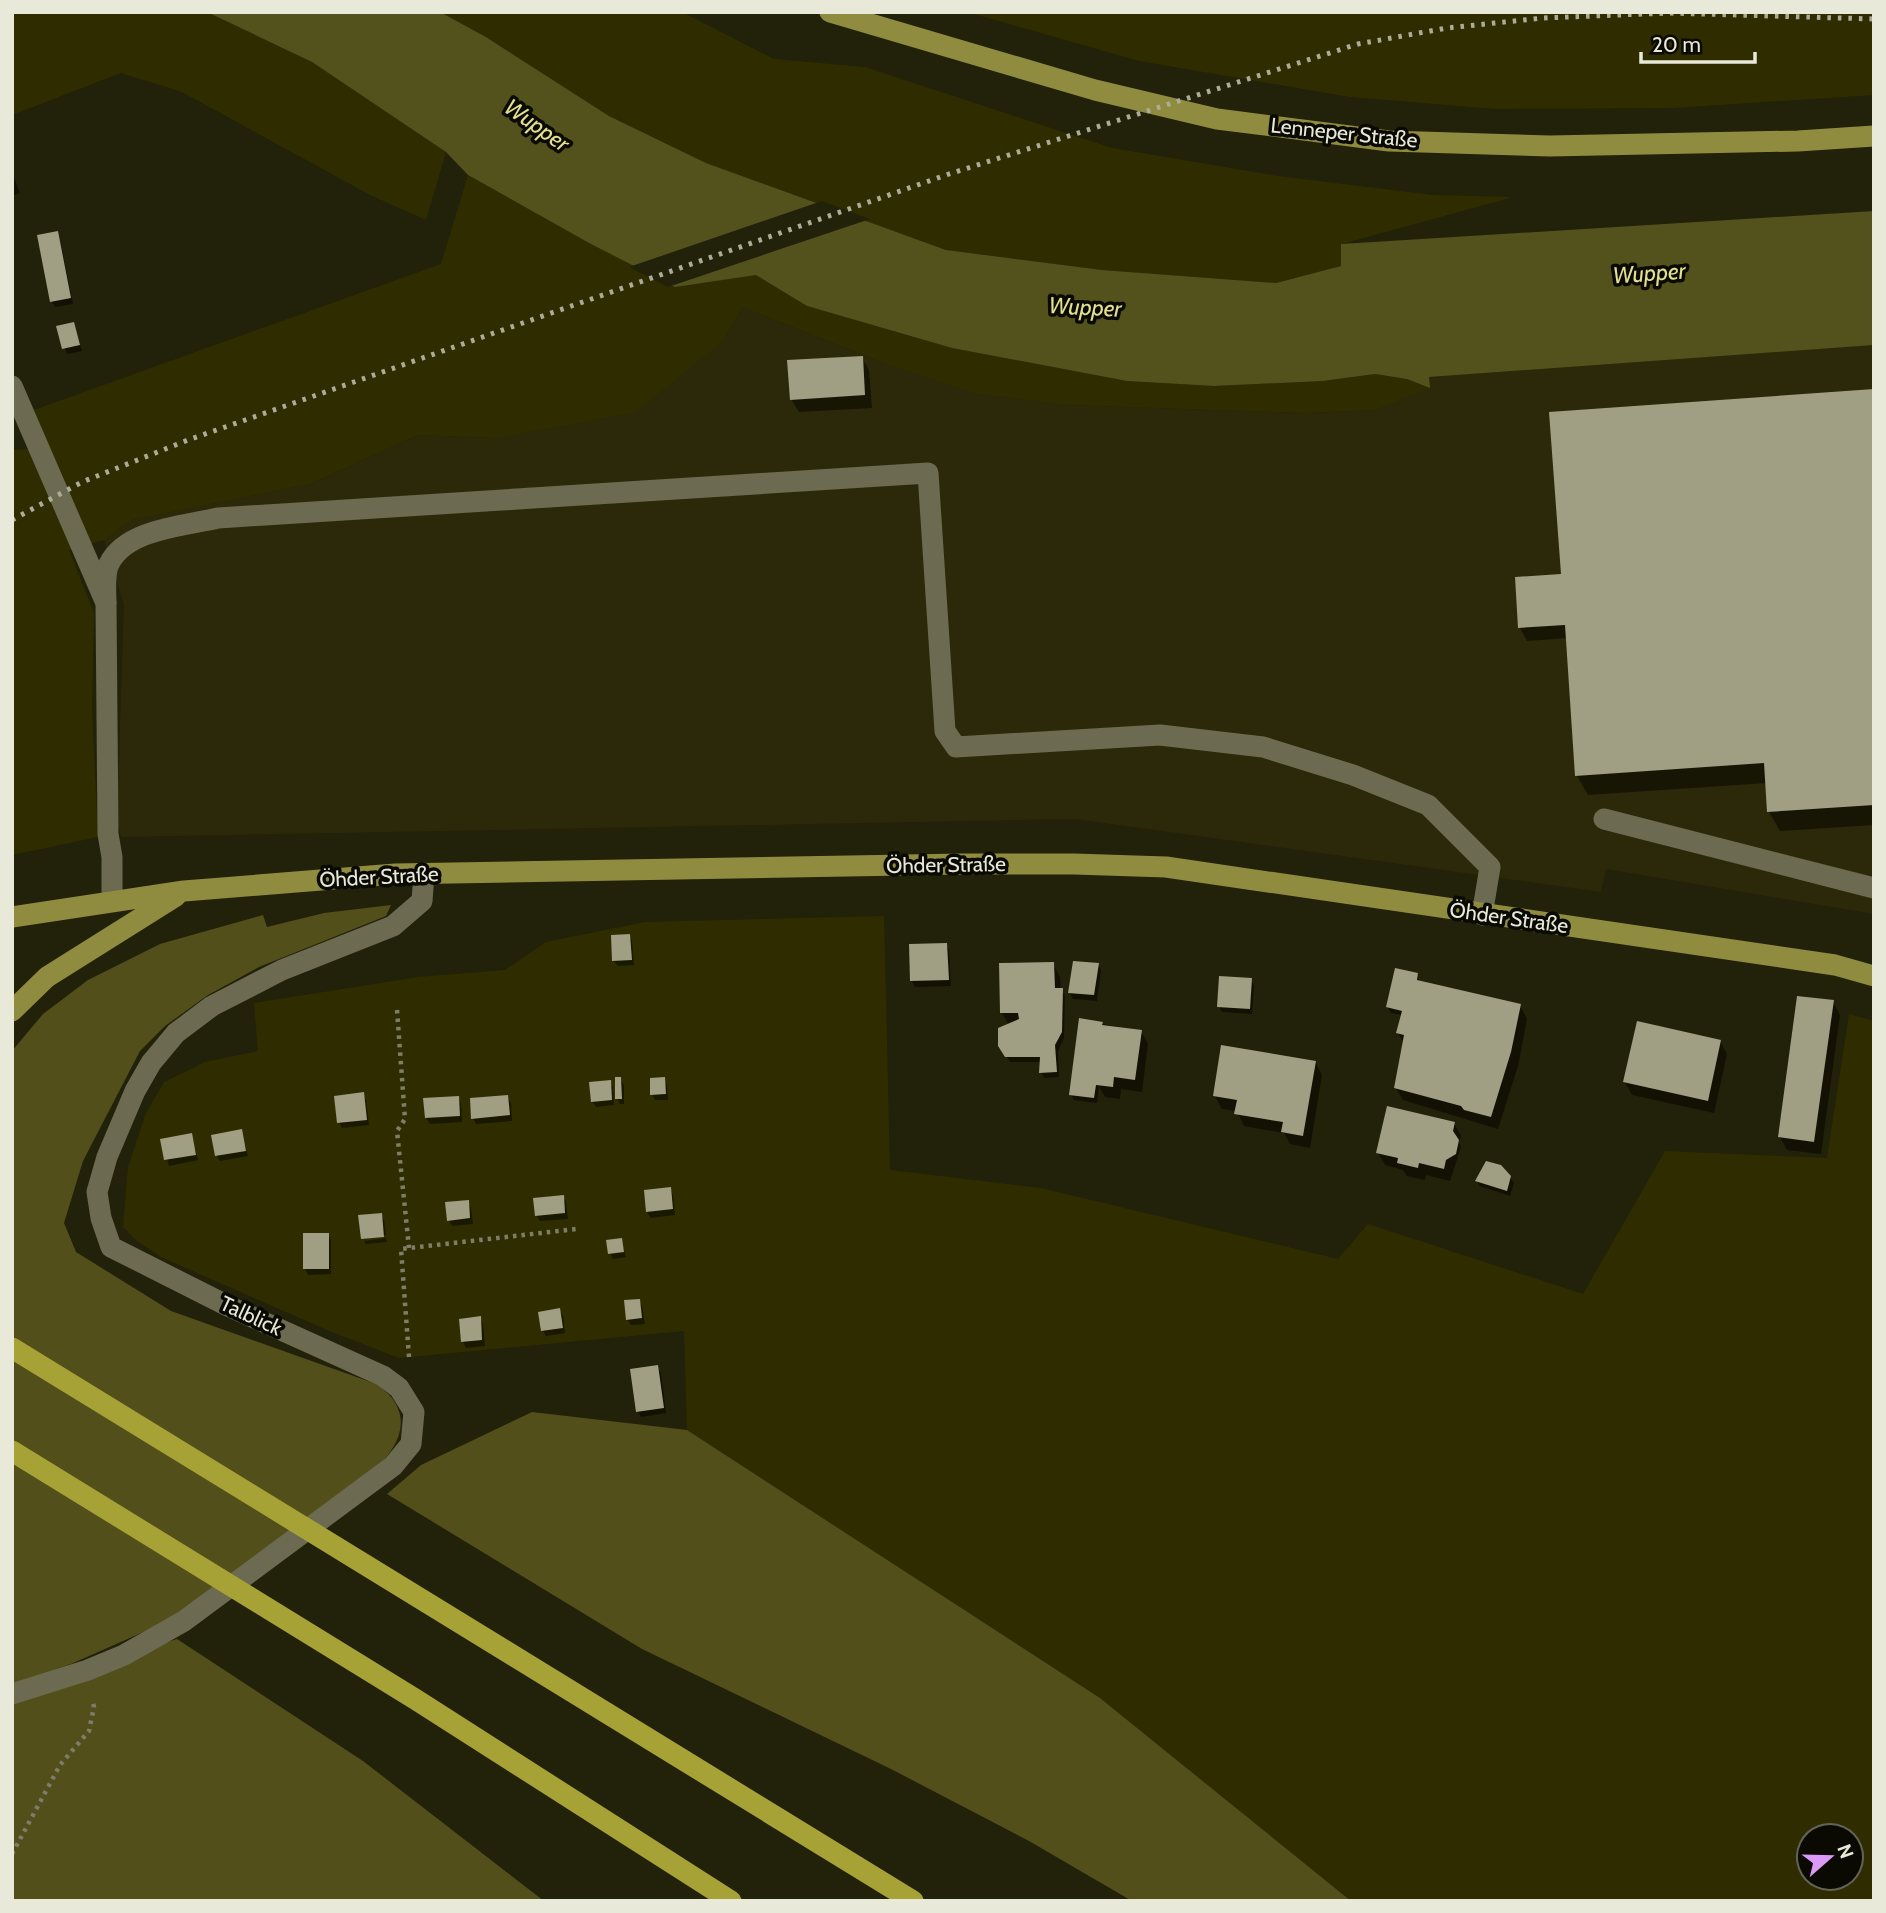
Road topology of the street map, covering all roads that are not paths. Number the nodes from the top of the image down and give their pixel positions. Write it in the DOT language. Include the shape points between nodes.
graph roads {
  1 [pos="830,12"];
  2 [pos="1874,136"];
  3 [pos="12,386"];
  4 [pos="106,603"];
  5 [pos="1604,819"];
  6 [pos="424,873"];
  7 [pos="1874,888"];
  8 [pos="184,891"];
  9 [pos="112,901"];
  10 [pos="1482,915"];
  11 [pos="12,917"];
  12 [pos="1874,976"];
  13 [pos="12,1011"];
  14 [pos="12,1348"];
  15 [pos="12,1451"];
  16 [pos="12,1694"];
  17 [pos="731,1901"];
  18 [pos="913,1901"];
  1 -- 2 [label="main road, Lenneper Straße" via="1095,90 1217,119 1389,141 1550,146"];
  3 -- 4 [label="street"];
  4 -- 9 [label="street"];
  4 -- 10 [label="street" via="107,566 121,548 138,536 218,518 928,473 944,731 956,747 1160,735 1263,747 1353,775 1428,806 1490,867"];
  5 -- 7 [label="street"];
  6 -- 8 [label="main road, Öhder Straße"];
  6 -- 10 [label="main road, Öhder Straße" via="1074,864 1166,867"];
  6 -- 16 [label="street, Talblick" via="422,901 393,926 282,970 212,1006 176,1033 135,1091 97,1192 111,1247 383,1376 399,1388 414,1412 411,1444 393,1466 184,1621 124,1655"];
  8 -- 9 [label="main road, Öhder Straße"];
  8 -- 13 [label="main road" via="47,976"];
  9 -- 11 [label="main road, Öhder Straße"];
  10 -- 12 [label="main road, Öhder Straße" via="1835,964"];
  14 -- 18 [label="highway"];
  15 -- 17 [label="highway" via="415,1699"];
}
